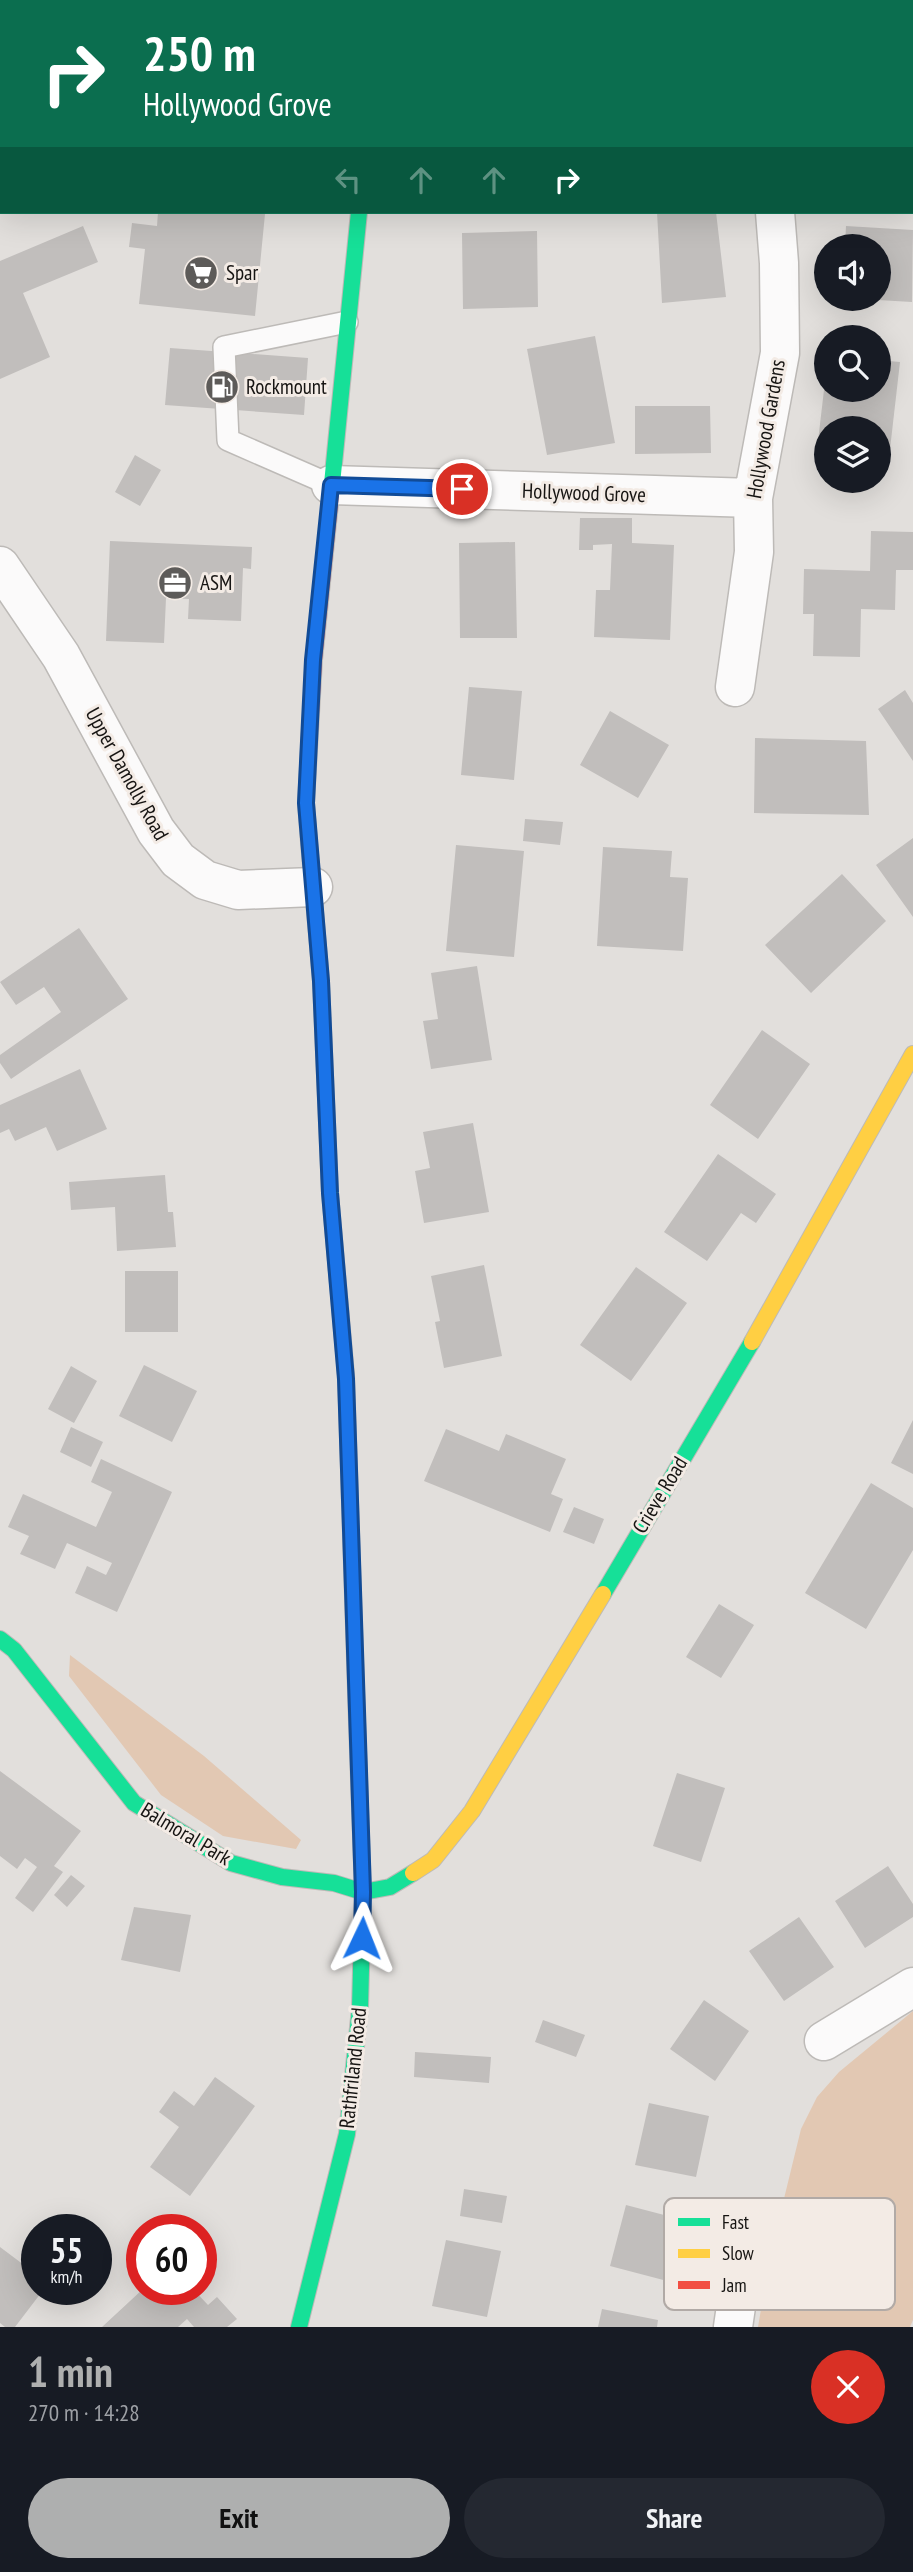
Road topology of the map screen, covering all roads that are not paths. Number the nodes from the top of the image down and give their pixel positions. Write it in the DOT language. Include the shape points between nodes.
graph roads {
  1 [pos="359,214"];
  2 [pos="775,214"];
  3 [pos="347,323"];
  4 [pos="331,485"];
  5 [pos="752,498"];
  6 [pos="0,565"];
  7 [pos="735,687"];
  8 [pos="313,887"];
  9 [pos="913,1054"];
  10 [pos="0,1639"];
  11 [pos="363,1892"];
  12 [pos="913,1987"];
  13 [pos="824,2041"];
  14 [pos="299,2327"];
  1 -- 3 [label="main road, Rathfriland Road"];
  2 -- 5 [label="street, Hollywood Gardens" via="780,353"];
  3 -- 4 [label="main road, Rathfriland Road"];
  3 -- 4 [label="lane" via="224,347 228,440"];
  4 -- 5 [label="street, Hollywood Grove"];
  4 -- 8 [label="main road, Rathfriland Road" via="313,660 307,790"];
  5 -- 7 [label="street, Hollywood Gardens" via="754,552"];
  6 -- 8 [label="street, Upper Damolly Road" via="61,656 156,831 178,860 205,880 238,890"];
  8 -- 11 [label="main road, Rathfriland Road" via="330,1193 346,1379"];
  9 -- 11 [label="main road, Crieve Road" via="871,1136 739,1363 472,1811 433,1860 390,1887"];
  10 -- 11 [label="main road, Balmoral Park" via="14,1650 134,1803 231,1863"];
  11 -- 14 [label="main road, Rathfriland Road" via="359,2008 347,2134"];
  12 -- 13 [label="street"];
}
